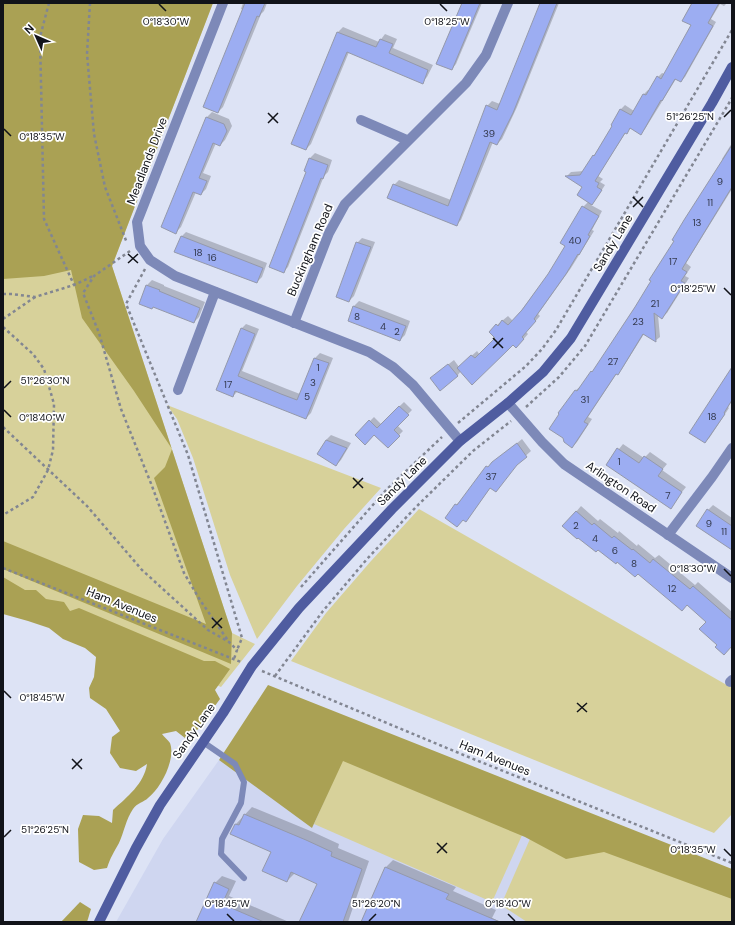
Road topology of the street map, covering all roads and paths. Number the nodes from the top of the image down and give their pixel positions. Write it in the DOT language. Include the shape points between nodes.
graph roads {
  1 [pos="49,3"];
  2 [pos="90,3"];
  3 [pos="223,3"];
  4 [pos="508,3"];
  5 [pos="732,30"];
  6 [pos="732,67"];
  7 [pos="361,120"];
  8 [pos="407,140"];
  9 [pos="127,244"];
  10 [pos="140,246"];
  11 [pos="150,260"];
  12 [pos="94,276"];
  13 [pos="74,285"];
  14 [pos="215,292"];
  15 [pos="3,294"];
  16 [pos="35,297"];
  17 [pos="3,319"];
  18 [pos="294,323"];
  19 [pos="3,327"];
  20 [pos="178,390"];
  21 [pos="508,403"];
  22 [pos="3,427"];
  23 [pos="450,430"];
  24 [pos="460,441"];
  25 [pos="732,448"];
  26 [pos="48,470"];
  27 [pos="3,515"];
  28 [pos="668,535"];
  29 [pos="3,568"];
  30 [pos="732,578"];
  31 [pos="299,589"];
  32 [pos="229,642"];
  33 [pos="237,650"];
  34 [pos="252,666"];
  35 [pos="203,742"];
  36 [pos="732,863"];
  37 [pos="244,878"];
  38 [pos="100,922"];
  1 -- 13 [label="path" via="40,37 44,219"];
  2 -- 9 [label="path" via="87,54 94,134 105,187"];
  3 -- 10 [label="street, Meadlands Drive" via="137,222"];
  4 -- 8 [label="street, Buckingham Road" via="486,55 466,83"];
  5 -- 23 [label="path" via="556,330 526,366"];
  6 -- 21 [label="street, Sandy Lane" via="571,338 543,372"];
  7 -- 8 [label="street"];
  8 -- 18 [label="street, Buckingham Road" via="344,204 329,233"];
  10 -- 11 [label="street, Meadlands Drive"];
  10 -- 12 [label="path"];
  11 -- 14 [label="street, Meadlands Drive" via="175,276"];
  11 -- 33 [label="path" via="126,304 188,455 242,638"];
  12 -- 13 [label="path"];
  12 -- 32 [label="path" via="83,292 99,333 121,409 184,573"];
  13 -- 16 [label="path"];
  14 -- 18 [label="street, Meadlands Drive"];
  14 -- 20 [label="street"];
  15 -- 16 [label="path"];
  16 -- 17 [label="path"];
  18 -- 23 [label="street, Meadlands Drive" via="369,352 393,367 412,385"];
  19 -- 26 [label="path" via="33,354 44,370 54,404 53,450"];
  21 -- 24 [label="street, Sandy Lane"];
  21 -- 28 [label="street, Arlington Road" via="564,464"];
  22 -- 26 [label="path"];
  23 -- 24 [label="street, Meadlands Drive"];
  23 -- 31 [label="path" via="386,490"];
  24 -- 34 [label="street, Sandy Lane" via="392,508 304,603"];
  25 -- 28 [label="street"];
  26 -- 27 [label="path" via="33,497"];
  26 -- 32 [label="path" via="87,506 142,570 208,630"];
  28 -- 30 [label="street, Arlington Road"];
  29 -- 33 [label="path, Ham Avenues" via="234,659"];
  32 -- 33 [label="path"];
  34 -- 35 [label="street, Sandy Lane"];
  34 -- 36 [label="path, Ham Avenues" via="466,756"];
  35 -- 37 [label="lane" via="235,764 244,782 241,803 222,838 221,854"];
  35 -- 38 [label="street, Sandy Lane" via="160,804"];
}
